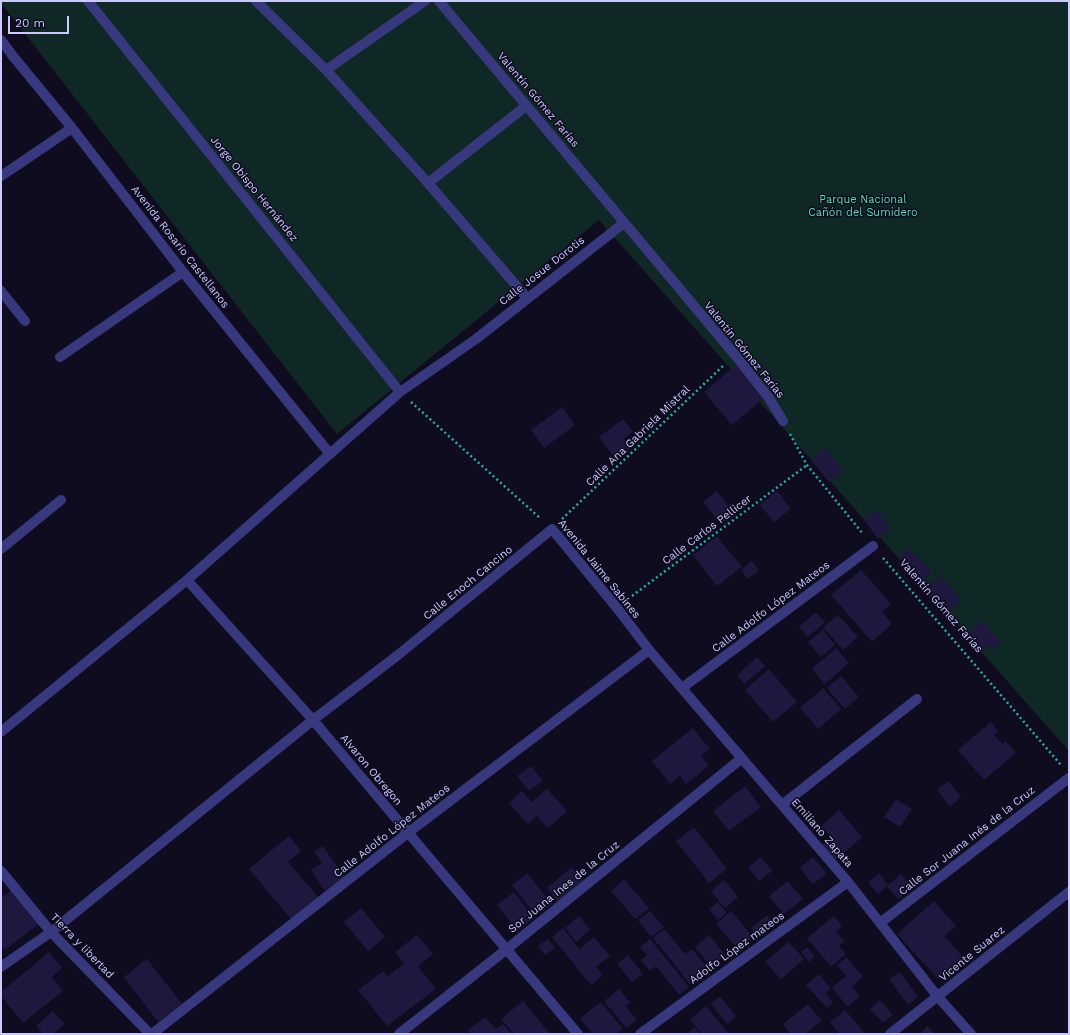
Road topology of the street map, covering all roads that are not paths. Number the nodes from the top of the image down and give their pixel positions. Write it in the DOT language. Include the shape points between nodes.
graph roads {
  1 [pos="88,1"];
  2 [pos="256,1"];
  3 [pos="425,1"];
  4 [pos="439,1"];
  5 [pos="1,40"];
  6 [pos="326,70"];
  7 [pos="526,106"];
  8 [pos="72,128"];
  9 [pos="1,176"];
  10 [pos="428,182"];
  11 [pos="624,222"];
  12 [pos="183,272"];
  13 [pos="1,291"];
  14 [pos="527,298"];
  15 [pos="25,321"];
  16 [pos="60,357"];
  17 [pos="400,392"];
  18 [pos="783,421"];
  19 [pos="330,454"];
  20 [pos="62,500"];
  21 [pos="552,529"];
  22 [pos="873,546"];
  23 [pos="1,549"];
  24 [pos="186,580"];
  25 [pos="649,650"];
  26 [pos="682,688"];
  27 [pos="917,699"];
  28 [pos="313,720"];
  29 [pos="1,732"];
  30 [pos="742,758"];
  31 [pos="1069,778"];
  32 [pos="782,804"];
  33 [pos="409,832"];
  34 [pos="1,871"];
  35 [pos="848,882"];
  36 [pos="1069,892"];
  37 [pos="880,923"];
  38 [pos="51,932"];
  39 [pos="507,949"];
  40 [pos="1,967"];
  41 [pos="938,997"];
  42 [pos="151,1034"];
  43 [pos="399,1034"];
  44 [pos="578,1034"];
  45 [pos="640,1034"];
  46 [pos="890,1034"];
  47 [pos="971,1034"];
  1 -- 17 [label="street, Jorge Obispo Hernández"];
  2 -- 6 [label="street"];
  3 -- 6 [label="street"];
  4 -- 7 [label="street, Valentín Gómez Farías"];
  5 -- 8 [label="street, Avenida Rosario Castellanos"];
  6 -- 10 [label="street"];
  7 -- 10 [label="street"];
  7 -- 11 [label="street, Valentín Gómez Farías"];
  8 -- 9 [label="street"];
  8 -- 12 [label="street, Avenida Rosario Castellanos"];
  10 -- 14 [label="street"];
  11 -- 14 [label="street, Calle Josue Dorotis"];
  11 -- 18 [label="street, Valentín Gómez Farías" via="735,355 769,398"];
  12 -- 16 [label="street"];
  12 -- 19 [label="street, Avenida Rosario Castellanos"];
  13 -- 15 [label="street"];
  14 -- 17 [label="street, Calle Josue Dorotis"];
  17 -- 19 [label="street, Calle Josue Dorotis"];
  19 -- 24 [label="street, Calle Josue Dorotis"];
  20 -- 23 [label="street"];
  21 -- 25 [label="street, Avenida Jaime Sabines"];
  21 -- 28 [label="street, Calle Enoch Cancino" via="398,655"];
  22 -- 26 [label="street, Calle Adolfo López Mateos"];
  24 -- 28 [label="street, Alvaron Obregon"];
  24 -- 29 [label="street, Calle Josue Dorotis"];
  25 -- 26 [label="street, Avenida Jaime Sabines"];
  25 -- 33 [label="street, Calle Adolfo López Mateos"];
  26 -- 30 [label="street, Emiliano Zapata"];
  27 -- 32 [label="street"];
  28 -- 33 [label="street, Alvaron Obregon"];
  28 -- 38 [label="street, Calle Enoch Cancino"];
  30 -- 32 [label="street, Emiliano Zapata"];
  30 -- 39 [label="street, Sor Juana Ines de la Cruz"];
  31 -- 37 [label="street, Calle Sor Juana Inés de la Cruz"];
  32 -- 35 [label="street, Emiliano Zapata"];
  33 -- 39 [label="street, Alvaron Obregon"];
  33 -- 42 [label="street, Calle Adolfo López Mateos"];
  34 -- 38 [label="street, Tierra y libertad"];
  35 -- 37 [label="street, Emiliano Zapata"];
  35 -- 45 [label="street, Adolfo López mateos"];
  36 -- 41 [label="street, Vicente Suarez"];
  37 -- 41 [label="street, Emiliano Zapata"];
  38 -- 40 [label="street, Calle Enoch Cancino"];
  38 -- 42 [label="street, Tierra y libertad"];
  39 -- 43 [label="street, Sor Juana Ines de la Cruz"];
  39 -- 44 [label="street, Alvaron Obregon"];
  41 -- 46 [label="street, Vicente Suarez"];
  41 -- 47 [label="street, Emiliano Zapata"];
}
